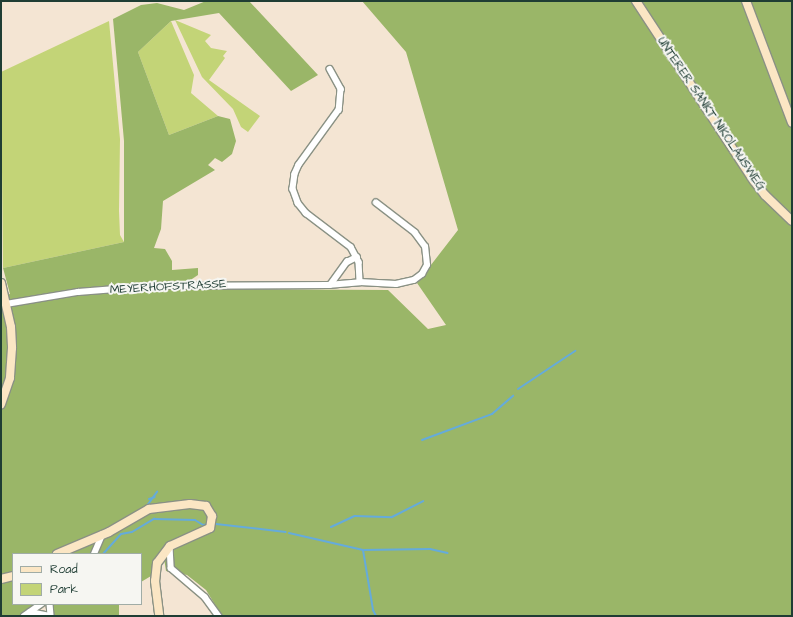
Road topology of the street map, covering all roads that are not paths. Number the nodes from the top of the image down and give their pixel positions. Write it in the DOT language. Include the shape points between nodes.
graph roads {
  1 [pos="636,1"];
  2 [pos="746,1"];
  3 [pos="330,69"];
  4 [pos="792,123"];
  5 [pos="376,203"];
  6 [pos="792,221"];
  7 [pos="357,257"];
  8 [pos="360,282"];
  9 [pos="1,283"];
  10 [pos="330,284"];
  11 [pos="6,304"];
  12 [pos="1,404"];
  13 [pos="102,535"];
  14 [pos="170,546"];
  15 [pos="58,553"];
  16 [pos="94,553"];
  17 [pos="12,576"];
  18 [pos="1,579"];
  19 [pos="40,605"];
  20 [pos="50,605"];
  21 [pos="30,612"];
  22 [pos="24,616"];
  23 [pos="50,616"];
  24 [pos="159,616"];
  25 [pos="219,616"];
  1 -- 6 [label="street, UNTERER SANKT NIKOLAUSWEG" via="750,175 765,195"];
  2 -- 4 [label="street"];
  3 -- 7 [label="street" via="341,89 338,110 299,165 293,189 298,203 306,213 346,242"];
  5 -- 8 [label="street, MEYERHOFSTRASSE" via="418,236 426,249 428,261 422,274 409,282"];
  7 -- 8 [label="street"];
  7 -- 10 [label="street" via="347,262"];
  8 -- 10 [label="street, MEYERHOFSTRASSE"];
  9 -- 11 [label="street"];
  10 -- 11 [label="street, MEYERHOFSTRASSE" via="167,285 101,290"];
  11 -- 12 [label="street" via="12,338 12,359"];
  13 -- 14 [label="street" via="136,514 156,507 196,504 209,509 213,518 208,530"];
  13 -- 15 [label="street"];
  13 -- 16 [label="street"];
  14 -- 24 [label="street" via="160,557 155,570"];
  14 -- 25 [label="street" via="171,568 200,592"];
  17 -- 18 [label="street"];
  19 -- 21 [label="street"];
  20 -- 23 [label="street"];
  21 -- 22 [label="street"];
  21 -- 23 [label="street"];
}
